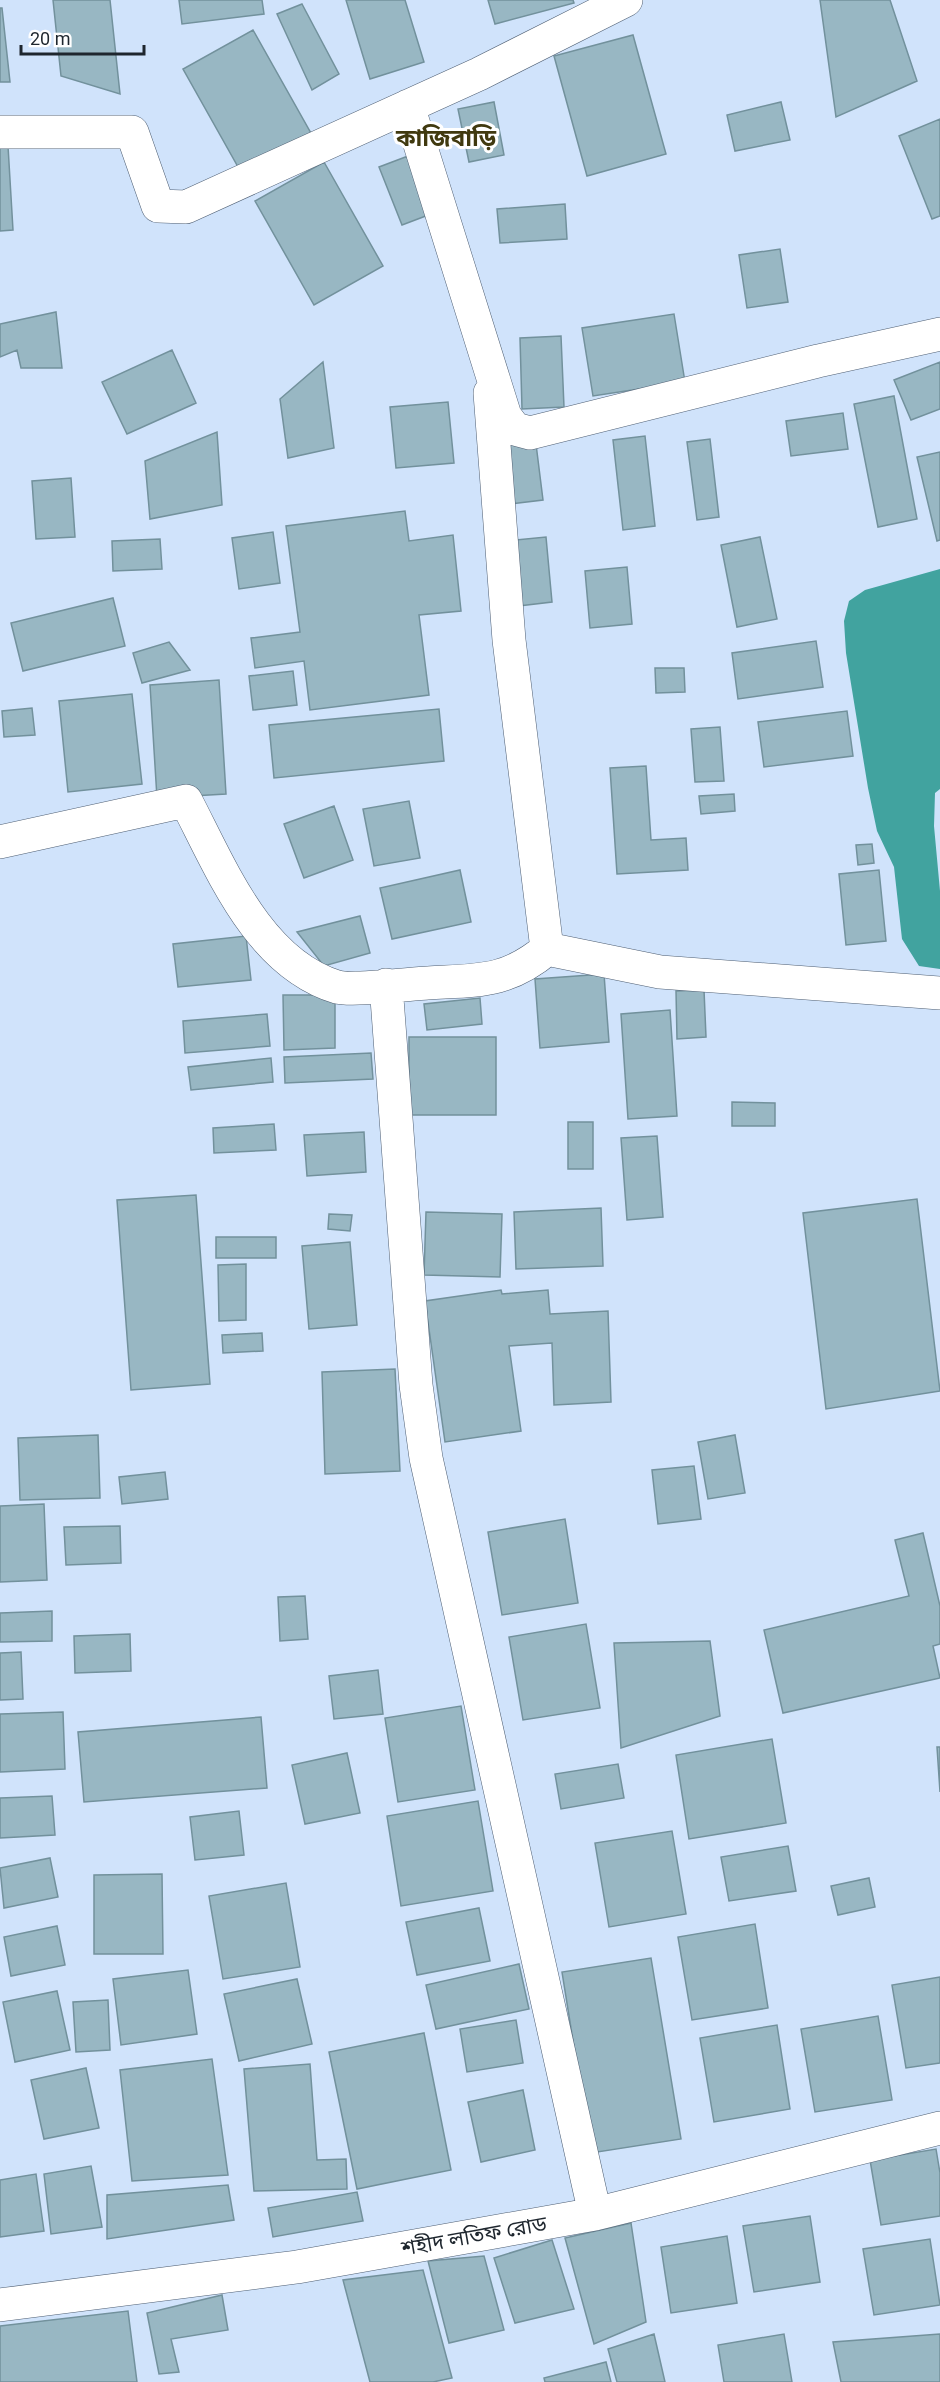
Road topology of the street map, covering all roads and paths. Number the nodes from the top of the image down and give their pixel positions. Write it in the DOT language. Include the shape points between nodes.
graph roads {
  1 [pos="624,1"];
  2 [pos="408,106"];
  3 [pos="0,132"];
  4 [pos="940,334"];
  5 [pos="487,358"];
  6 [pos="0,843"];
  7 [pos="547,949"];
  8 [pos="386,985"];
  9 [pos="940,993"];
  10 [pos="940,2128"];
  11 [pos="595,2214"];
  12 [pos="0,2305"];
  1 -- 2 [label="street"];
  2 -- 3 [label="street" via="186,207 158,206 132,132"];
  2 -- 5 [label="street"];
  4 -- 5 [label="street" via="530,433 515,429 506,416"];
  5 -- 7 [label="street" via="508,640"];
  6 -- 8 [label="street" via="186,801 226,880 269,943 298,970 339,987"];
  7 -- 8 [label="street" via="527,966 495,978"];
  7 -- 9 [label="street" via="660,972"];
  8 -- 11 [label="street" via="416,1385 426,1458"];
  10 -- 11 [label="street, শহীদ লতিফ রোড"];
  11 -- 12 [label="street, শহীদ লতিফ রোড" via="297,2267"];
}
